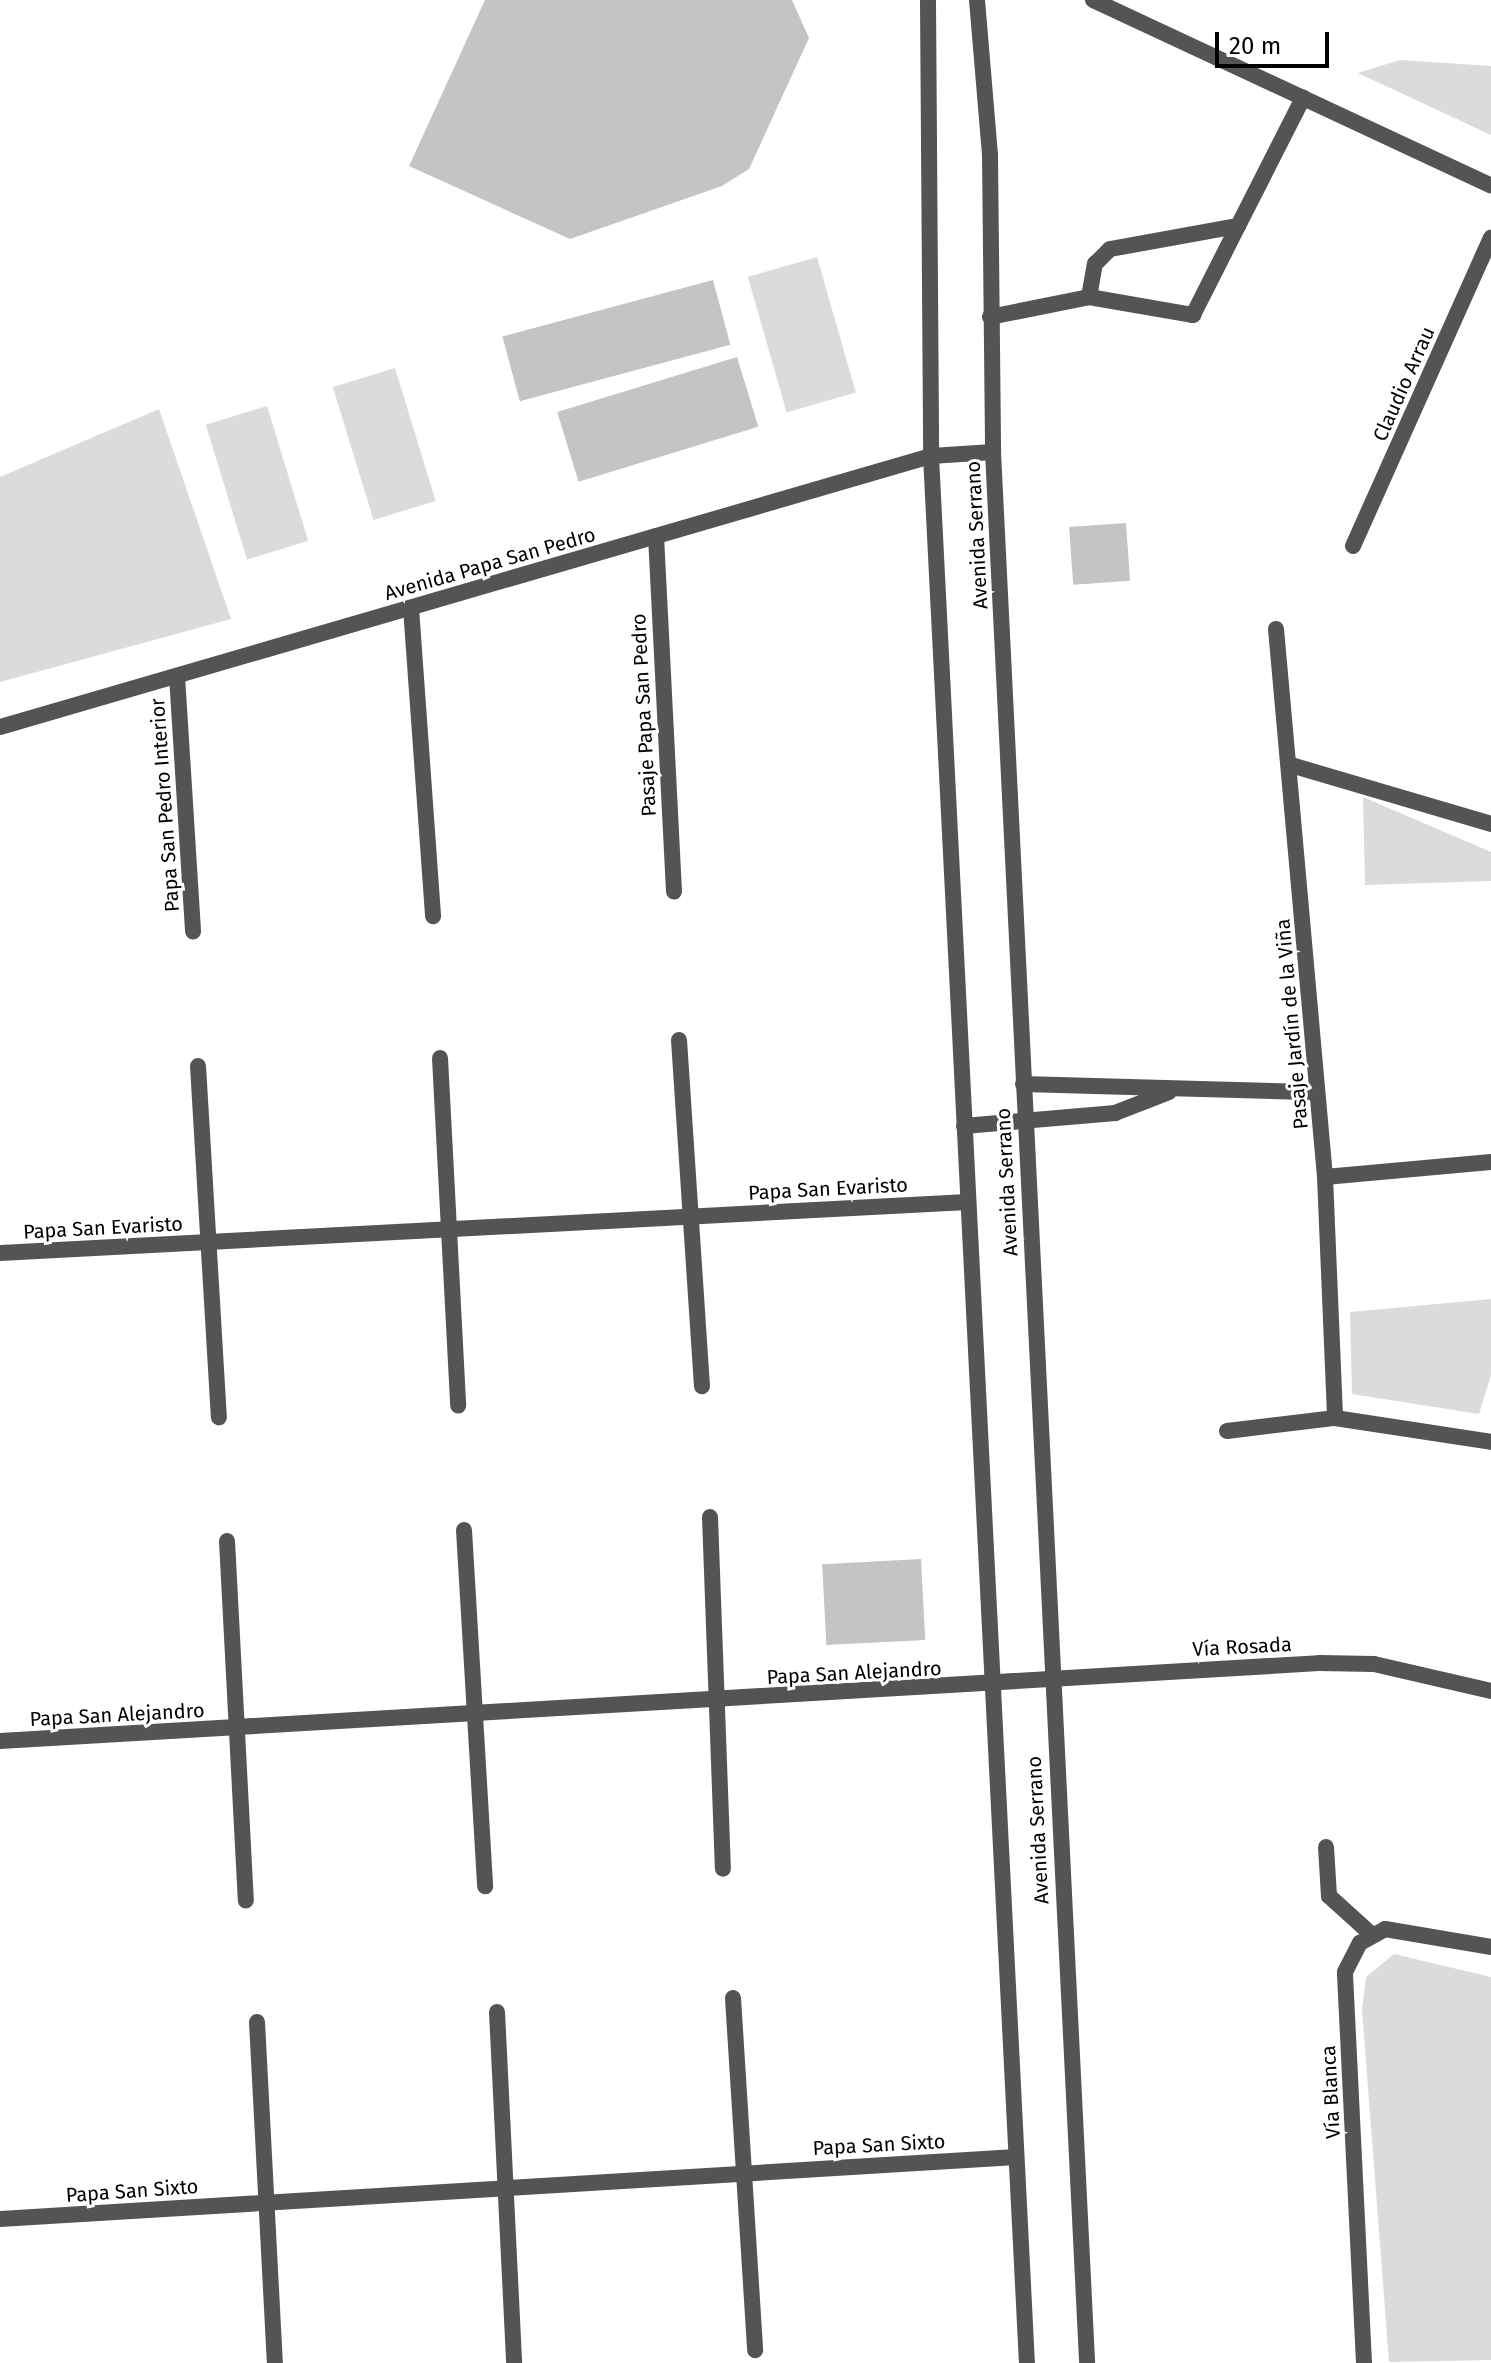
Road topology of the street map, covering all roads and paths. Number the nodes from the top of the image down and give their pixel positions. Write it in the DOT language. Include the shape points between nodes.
graph roads {
  1 [pos="928,0"];
  2 [pos="977,0"];
  3 [pos="1093,0"];
  4 [pos="1303,98"];
  5 [pos="1491,186"];
  6 [pos="1238,226"];
  7 [pos="1491,238"];
  8 [pos="1089,297"];
  9 [pos="990,317"];
  10 [pos="993,452"];
  11 [pos="931,456"];
  12 [pos="656,536"];
  13 [pos="1353,546"];
  14 [pos="411,608"];
  15 [pos="1276,629"];
  16 [pos="177,676"];
  17 [pos="0,727"];
  18 [pos="1291,765"];
  19 [pos="1491,824"];
  20 [pos="674,892"];
  21 [pos="433,916"];
  22 [pos="193,931"];
  23 [pos="679,1040"];
  24 [pos="440,1058"];
  25 [pos="198,1066"];
  26 [pos="1023,1084"];
  27 [pos="1171,1091"];
  28 [pos="1317,1092"];
  29 [pos="1025,1123"];
  30 [pos="964,1126"];
  31 [pos="1491,1162"];
  32 [pos="1325,1177"];
  33 [pos="968,1202"];
  34 [pos="690,1217"];
  35 [pos="449,1229"];
  36 [pos="209,1242"];
  37 [pos="0,1253"];
  38 [pos="702,1386"];
  39 [pos="458,1406"];
  40 [pos="219,1417"];
  41 [pos="1335,1418"];
  42 [pos="1227,1431"];
  43 [pos="1491,1442"];
  44 [pos="710,1517"];
  45 [pos="464,1530"];
  46 [pos="227,1541"];
  47 [pos="1049,1680"];
  48 [pos="993,1685"];
  49 [pos="1491,1691"];
  50 [pos="717,1701"];
  51 [pos="475,1715"];
  52 [pos="237,1728"];
  53 [pos="0,1741"];
  54 [pos="1326,1847"];
  55 [pos="723,1869"];
  56 [pos="485,1886"];
  57 [pos="246,1900"];
  58 [pos="1371,1934"];
  59 [pos="1491,1947"];
  60 [pos="733,1998"];
  61 [pos="497,2012"];
  62 [pos="257,2022"];
  63 [pos="1016,2157"];
  64 [pos="744,2174"];
  65 [pos="506,2188"];
  66 [pos="266,2202"];
  67 [pos="0,2219"];
  68 [pos="755,2350"];
  69 [pos="275,2363"];
  70 [pos="514,2363"];
  71 [pos="1027,2363"];
  72 [pos="1087,2363"];
  73 [pos="1364,2363"];
  1 -- 11 [label="street, Avenida Serrano"];
  2 -- 9 [label="street, Avenida Serrano" via="990,155"];
  3 -- 4 [label="street"];
  4 -- 5 [label="street"];
  4 -- 6 [label="street"];
  6 -- 8 [label="street" via="1110,249 1095,264"];
  6 -- 8 [label="street" via="1193,315"];
  7 -- 13 [label="street, Claudio Arrau"];
  8 -- 9 [label="street"];
  9 -- 10 [label="street, Avenida Serrano"];
  10 -- 11 [label="street, Avenida Papa San Pedro"];
  10 -- 26 [label="street, Avenida Serrano"];
  11 -- 12 [label="street, Avenida Papa San Pedro"];
  11 -- 30 [label="street, Avenida Serrano"];
  12 -- 14 [label="street, Avenida Papa San Pedro"];
  12 -- 20 [label="street, Pasaje Papa San Pedro"];
  14 -- 16 [label="street, Avenida Papa San Pedro"];
  14 -- 21 [label="street"];
  15 -- 18 [label="street, Pasaje Jardín de la Viña"];
  16 -- 17 [label="street, Avenida Papa San Pedro"];
  16 -- 22 [label="street, Papa San Pedro Interior"];
  18 -- 19 [label="street"];
  18 -- 28 [label="street, Pasaje Jardín de la Viña"];
  23 -- 34 [label="street"];
  24 -- 35 [label="street"];
  25 -- 36 [label="street, Papa San Evaristo"];
  26 -- 27 [label="street" via="1110,1081"];
  26 -- 29 [label="street, Avenida Serrano"];
  27 -- 28 [label="street"];
  27 -- 29 [label="street" via="1115,1113"];
  28 -- 32 [label="street, Pasaje Jardín de la Viña"];
  29 -- 30 [label="street"];
  29 -- 47 [label="street, Avenida Serrano"];
  30 -- 33 [label="street, Avenida Serrano"];
  31 -- 32 [label="street"];
  32 -- 41 [label="street, Pasaje Jardín de la Viña"];
  33 -- 34 [label="street, Papa San Evaristo"];
  33 -- 48 [label="street, Avenida Serrano"];
  34 -- 35 [label="street, Papa San Evaristo"];
  34 -- 38 [label="street"];
  35 -- 36 [label="street, Papa San Evaristo"];
  35 -- 39 [label="street"];
  36 -- 37 [label="street, Papa San Evaristo"];
  36 -- 40 [label="street, Papa San Evaristo"];
  41 -- 42 [label="street"];
  41 -- 43 [label="street"];
  44 -- 50 [label="street"];
  45 -- 51 [label="street"];
  46 -- 52 [label="street"];
  47 -- 48 [label="street, Vía Rosada"];
  47 -- 49 [label="street, Vía Rosada" via="1333,1663 1389,1667"];
  47 -- 72 [label="street, Avenida Serrano"];
  48 -- 50 [label="street, Papa San Alejandro"];
  48 -- 63 [label="street, Avenida Serrano"];
  50 -- 51 [label="street, Papa San Alejandro"];
  50 -- 55 [label="street"];
  51 -- 52 [label="street, Papa San Alejandro"];
  51 -- 56 [label="street"];
  52 -- 53 [label="street, Papa San Alejandro"];
  52 -- 57 [label="street"];
  54 -- 58 [label="street" via="1329,1896"];
  58 -- 59 [label="street" via="1398,1927"];
  58 -- 73 [label="street, Vía Blanca" via="1345,1972"];
  60 -- 64 [label="street"];
  61 -- 65 [label="street"];
  62 -- 66 [label="street"];
  63 -- 64 [label="street, Papa San Sixto"];
  63 -- 71 [label="street, Avenida Serrano"];
  64 -- 65 [label="street, Papa San Sixto"];
  64 -- 68 [label="street"];
  65 -- 66 [label="street, Papa San Sixto"];
  65 -- 70 [label="street"];
  66 -- 67 [label="street, Papa San Sixto"];
  66 -- 69 [label="street"];
}
